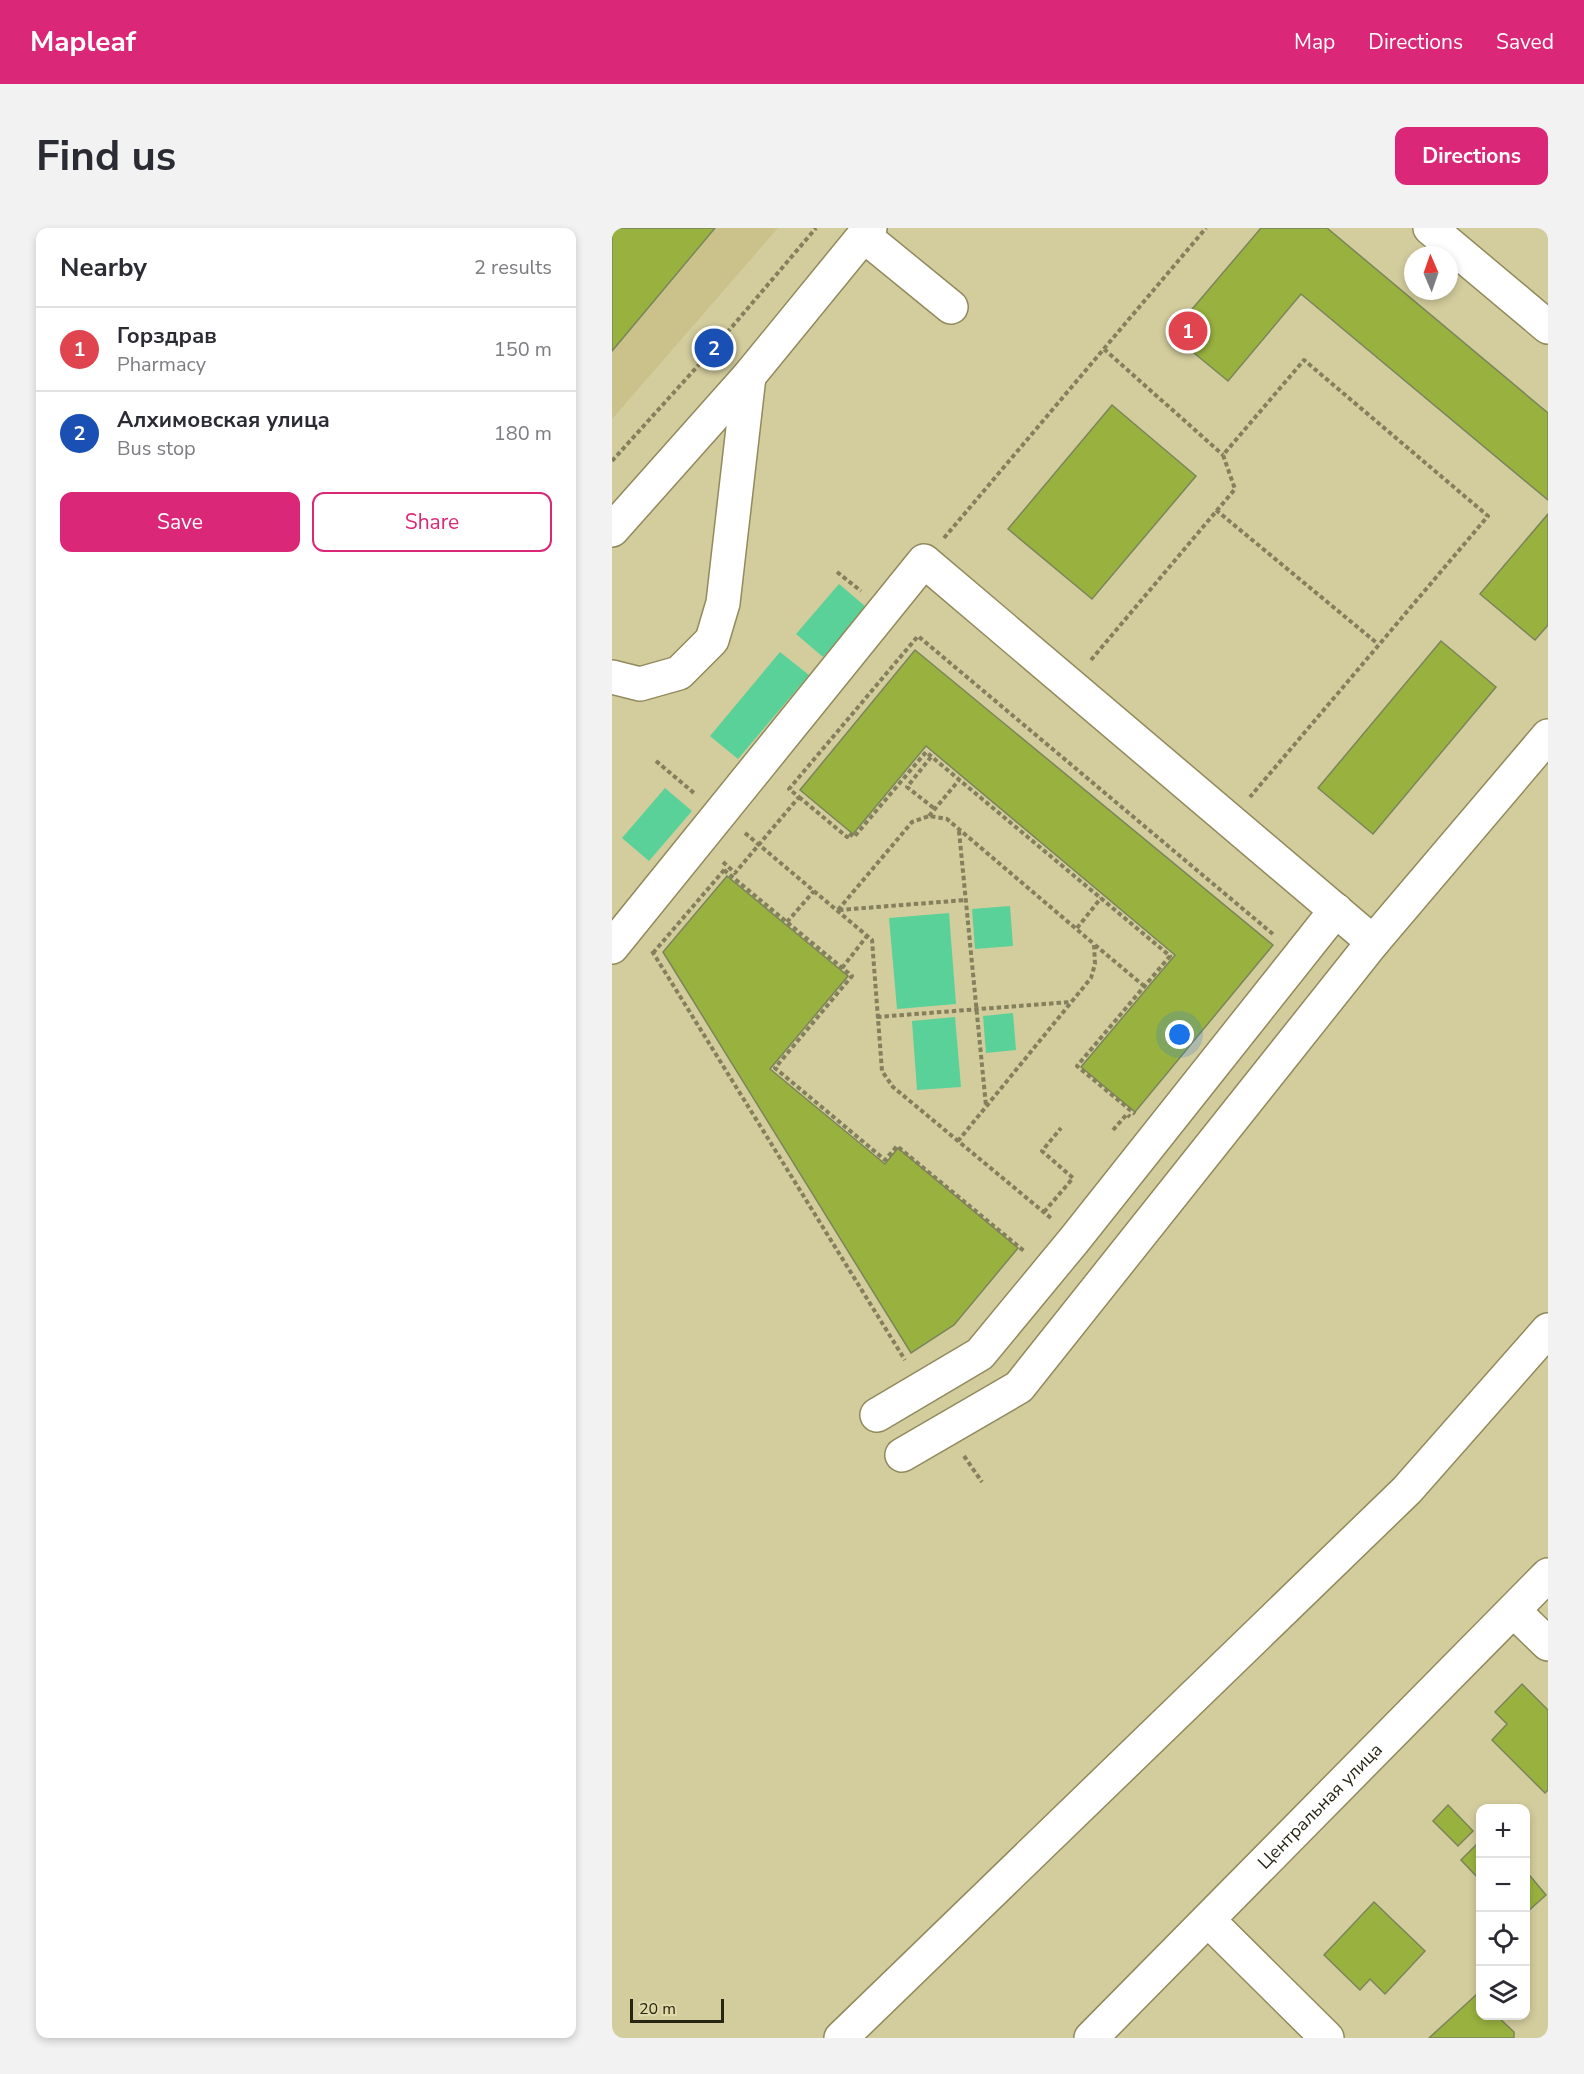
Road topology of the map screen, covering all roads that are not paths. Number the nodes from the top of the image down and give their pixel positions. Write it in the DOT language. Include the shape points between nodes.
graph roads {
  1 [pos="1431,228"];
  2 [pos="867,232"];
  3 [pos="951,307"];
  4 [pos="1548,327"];
  5 [pos="749,376"];
  6 [pos="612,530"];
  7 [pos="612,677"];
  8 [pos="1548,736"];
  9 [pos="1336,910"];
  10 [pos="1373,942"];
  11 [pos="612,947"];
  12 [pos="1548,1329"];
  13 [pos="877,1415"];
  14 [pos="902,1455"];
  15 [pos="1548,1575"];
  16 [pos="1514,1611"];
  17 [pos="1548,1644"];
  18 [pos="1208,1920"];
  19 [pos="841,2038"];
  20 [pos="1091,2038"];
  21 [pos="1327,2038"];
  1 -- 4 [label="street"];
  2 -- 3 [label="street"];
  2 -- 5 [label="street"];
  5 -- 6 [label="street"];
  5 -- 7 [label="street" via="723,603 712,640 679,673 640,684"];
  8 -- 10 [label="street"];
  9 -- 10 [label="street"];
  9 -- 11 [label="street" via="924,561"];
  9 -- 13 [label="street" via="980,1354"];
  10 -- 14 [label="street" via="1019,1387"];
  12 -- 19 [label="street" via="1407,1490"];
  15 -- 16 [label="street, Центральная улица"];
  16 -- 17 [label="street"];
  16 -- 18 [label="street, Центральная улица"];
  18 -- 20 [label="street, Центральная улица"];
  18 -- 21 [label="street"];
}
